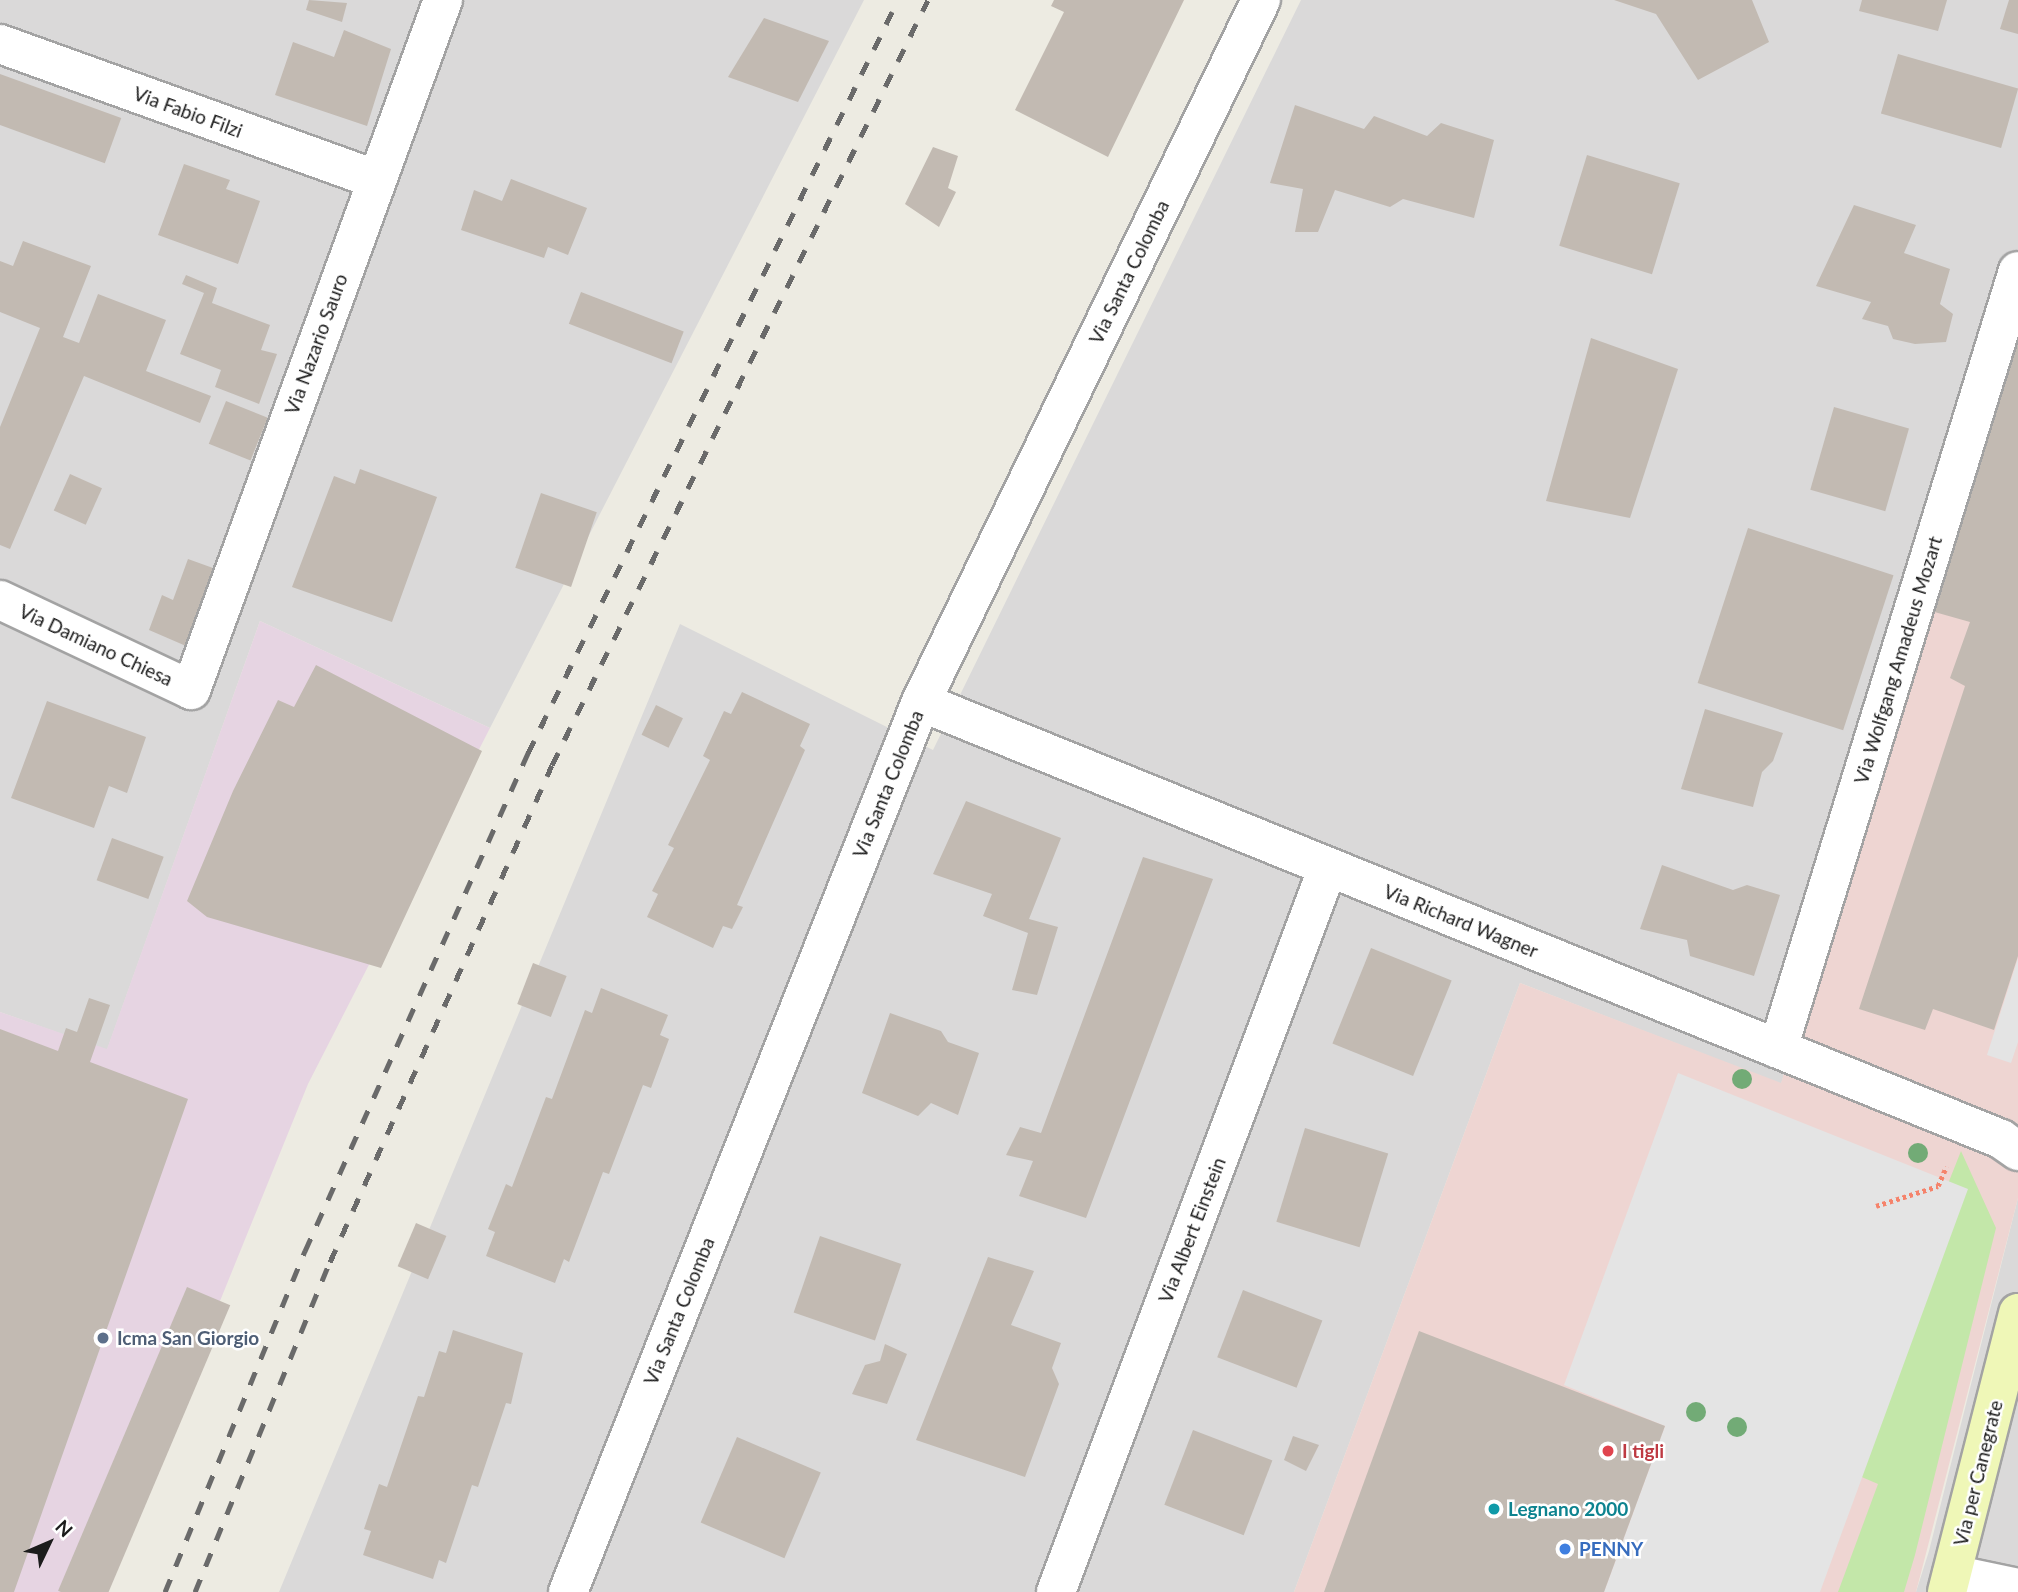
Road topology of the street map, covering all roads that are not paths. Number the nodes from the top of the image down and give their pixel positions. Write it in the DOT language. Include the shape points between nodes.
graph roads {
  1 [pos="443,0"];
  2 [pos="1261,0"];
  3 [pos="0,44"];
  4 [pos="376,179"];
  5 [pos="2018,271"];
  6 [pos="0,600"];
  7 [pos="191,690"];
  8 [pos="921,702"];
  9 [pos="1328,867"];
  10 [pos="1778,1049"];
  11 [pos="2012,1143"];
  12 [pos="2018,1313"];
  13 [pos="1950,1583"];
  14 [pos="2018,1588"];
  15 [pos="568,1592"];
  16 [pos="1056,1592"];
  1 -- 4 [label="street, Via Nazario Sauro"];
  2 -- 8 [label="street, Via Santa Colomba"];
  3 -- 4 [label="street, Via Fabio Filzi"];
  4 -- 7 [label="street, Via Nazario Sauro"];
  5 -- 10 [label="street, Via Wolfgang Amadeus Mozart"];
  6 -- 7 [label="street, Via Damiano Chiesa"];
  8 -- 9 [label="street, Via Richard Wagner"];
  8 -- 15 [label="street, Via Santa Colomba"];
  9 -- 10 [label="street, Via Richard Wagner"];
  9 -- 16 [label="street, Via Albert Einstein"];
  10 -- 11 [label="street, Via Richard Wagner"];
  12 -- 13 [label="street, Via per Canegrate"];
  13 -- 14 [label="street"];
}
